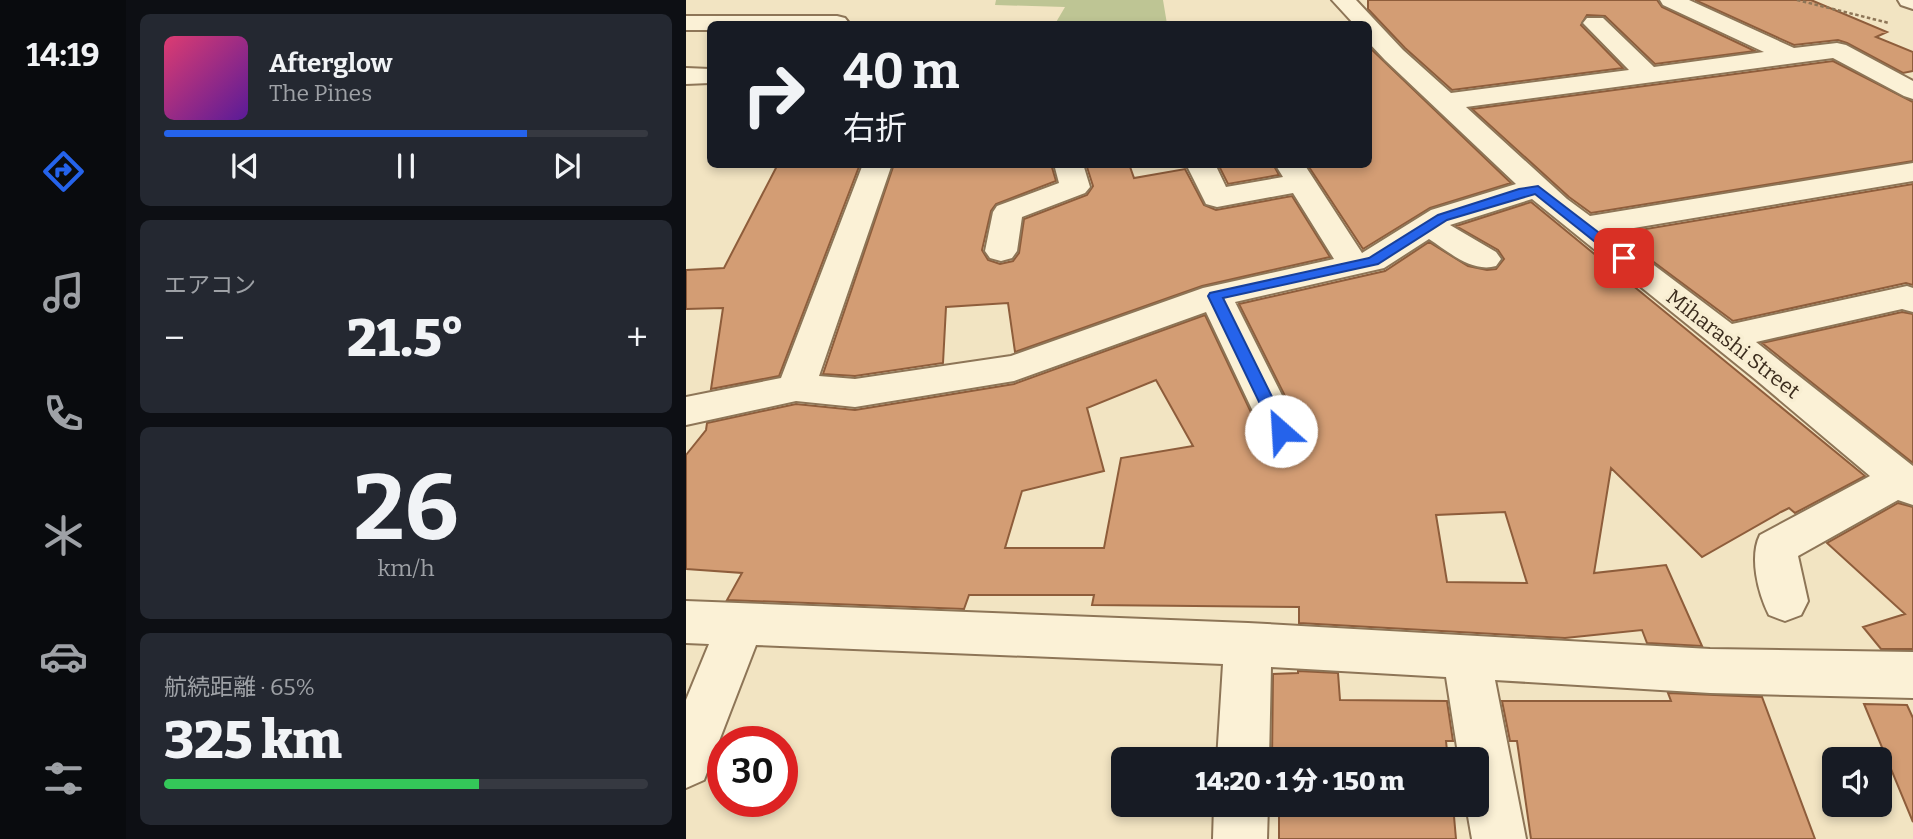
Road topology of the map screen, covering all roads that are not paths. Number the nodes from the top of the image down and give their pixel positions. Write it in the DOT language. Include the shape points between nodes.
graph roads {
  1 [pos="1343,0"];
  2 [pos="1671,0"];
  3 [pos="1361,21"];
  4 [pos="686,23"];
  5 [pos="707,23"];
  6 [pos="1595,23"];
  7 [pos="1372,33"];
  8 [pos="1793,57"];
  9 [pos="1649,76"];
  10 [pos="1913,91"];
  11 [pos="1446,102"];
  12 [pos="877,168"];
  13 [pos="1069,168"];
  14 [pos="1202,168"];
  15 [pos="1913,172"];
  16 [pos="1295,174"];
  17 [pos="1538,190"];
  18 [pos="1429,226"];
  19 [pos="1583,227"];
  20 [pos="1001,251"];
  21 [pos="1485,259"];
  22 [pos="1354,265"];
  23 [pos="1215,296"];
  24 [pos="1913,301"];
  25 [pos="1726,337"];
  26 [pos="796,388"];
  27 [pos="686,411"];
  28 [pos="1281,431"];
  29 [pos="1907,484"];
  30 [pos="1786,601"];
  31 [pos="686,622"];
  32 [pos="740,625"];
  33 [pos="1248,644"];
  34 [pos="1467,657"];
  35 [pos="1913,675"];
  36 [pos="1244,747"];
  37 [pos="686,762"];
  38 [pos="1241,817"];
  39 [pos="1240,839"];
  40 [pos="1499,839"];
  1 -- 3 [label="street, Miharashi Street"];
  2 -- 8 [label="street"];
  4 -- 5 [label="street"];
  6 -- 9 [label="street"];
  7 -- 11 [label="street, Miharashi Street"];
  8 -- 9 [label="street"];
  8 -- 10 [label="street" via="1837,50"];
  9 -- 11 [label="street"];
  11 -- 17 [label="street, Miharashi Street"];
  12 -- 26 [label="street"];
  13 -- 20 [label="street" via="1075,187 1008,212"];
  14 -- 16 [label="street" via="1217,198"];
  15 -- 19 [label="street"];
  16 -- 22 [label="street"];
  17 -- 18 [label="street" via="1442,217"];
  17 -- 19 [label="street, Miharashi Street"];
  18 -- 21 [label="street"];
  18 -- 22 [label="street" via="1373,261"];
  19 -- 25 [label="street, Miharashi Street"];
  22 -- 23 [label="street"];
  23 -- 26 [label="street" via="1014,368 855,393"];
  23 -- 28 [label="street"];
  24 -- 25 [label="street" via="1907,297"];
  25 -- 29 [label="street, Miharashi Street"];
  26 -- 27 [label="street"];
  29 -- 30 [label="street" via="1775,548"];
  31 -- 32 [label="street"];
  32 -- 33 [label="street"];
  32 -- 37 [label="street"];
  33 -- 34 [label="street"];
  33 -- 36 [label="street"];
  34 -- 35 [label="street" via="1710,671"];
  34 -- 40 [label="street"];
  38 -- 39 [label="street"];
}
